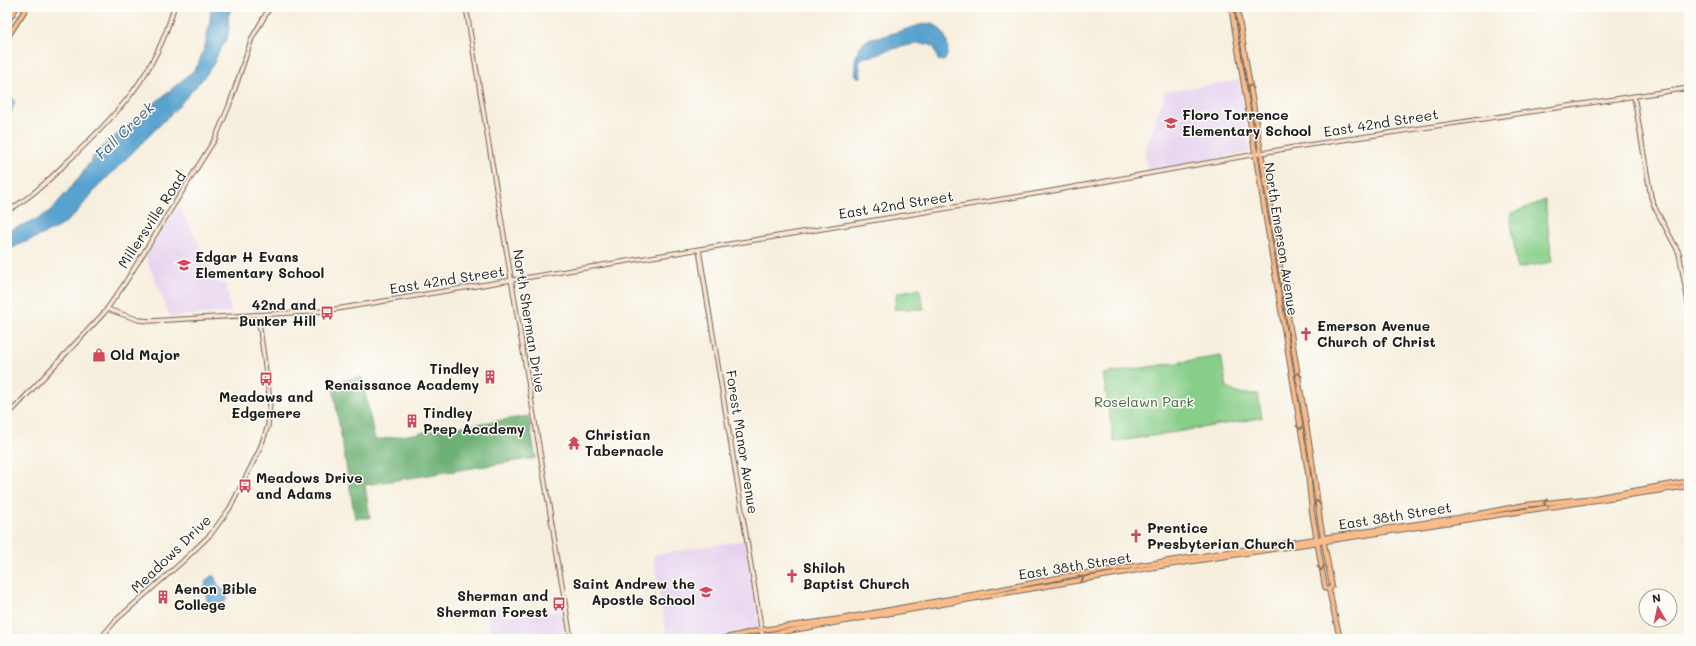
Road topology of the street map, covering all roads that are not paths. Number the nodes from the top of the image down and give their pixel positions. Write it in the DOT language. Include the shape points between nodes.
graph roads {
  1 [pos="17,7"];
  2 [pos="27,7"];
  3 [pos="174,7"];
  4 [pos="270,7"];
  5 [pos="466,7"];
  6 [pos="1231,7"];
  7 [pos="1237,7"];
  8 [pos="7,22"];
  9 [pos="7,38"];
  10 [pos="1689,88"];
  11 [pos="1634,96"];
  12 [pos="1261,153"];
  13 [pos="1256,154"];
  14 [pos="7,211"];
  15 [pos="699,250"];
  16 [pos="512,281"];
  17 [pos="1689,307"];
  18 [pos="107,309"];
  19 [pos="258,315"];
  20 [pos="7,416"];
  21 [pos="1689,481"];
  22 [pos="1689,486"];
  23 [pos="1316,540"];
  24 [pos="1323,540"];
  25 [pos="1330,590"];
  26 [pos="762,635"];
  27 [pos="100,639"];
  28 [pos="571,639"];
  29 [pos="721,639"];
  30 [pos="742,639"];
  31 [pos="1340,639"];
  1 -- 8 [label="main road"];
  2 -- 9 [label="main road"];
  3 -- 14 [label="street" via="157,54 127,101 46,183"];
  4 -- 18 [label="street, Millersville Road" via="252,38 215,139"];
  5 -- 16 [label="street, North Sherman Drive"];
  6 -- 13 [label="main road, North Emerson Avenue"];
  12 -- 7 [label="main road, North Emerson Avenue, one-way"];
  10 -- 11 [label="street, East 42nd Street"];
  11 -- 12 [label="street, East 42nd Street"];
  11 -- 17 [label="street" via="1651,197 1656,212 1678,250"];
  12 -- 13 [label="street, East 42nd Street"];
  24 -- 12 [label="main road, North Emerson Avenue, one-way"];
  13 -- 15 [label="street, East 42nd Street"];
  13 -- 23 [label="main road, North Emerson Avenue, one-way" via="1309,479"];
  15 -- 16 [label="street, East 42nd Street"];
  15 -- 26 [label="street, Forest Manor Avenue"];
  16 -- 19 [label="street, East 42nd Street" via="324,311"];
  16 -- 28 [label="street, North Sherman Drive"];
  18 -- 19 [label="street, East 42nd Street" via="150,321"];
  18 -- 20 [label="street, Millersville Road"];
  19 -- 27 [label="street, Meadows Drive" via="270,401 268,426 260,450 230,508 211,534 116,620"];
  21 -- 24 [label="main road, East 38th Street, one-way" via="1594,498 1525,505"];
  22 -- 24 [label="main road, East 38th Street"];
  23 -- 24 [label="main road, East 38th Street"];
  23 -- 25 [label="main road, North Emerson Avenue, one-way" via="1325,587"];
  23 -- 26 [label="main road, East 38th Street" via="1067,576"];
  24 -- 25 [label="main road, North Emerson Avenue" via="1332,586"];
  25 -- 31 [label="main road, North Emerson Avenue"];
  26 -- 29 [label="main road, East 38th Street"];
  26 -- 30 [label="main road, East 38th Street"];
}
